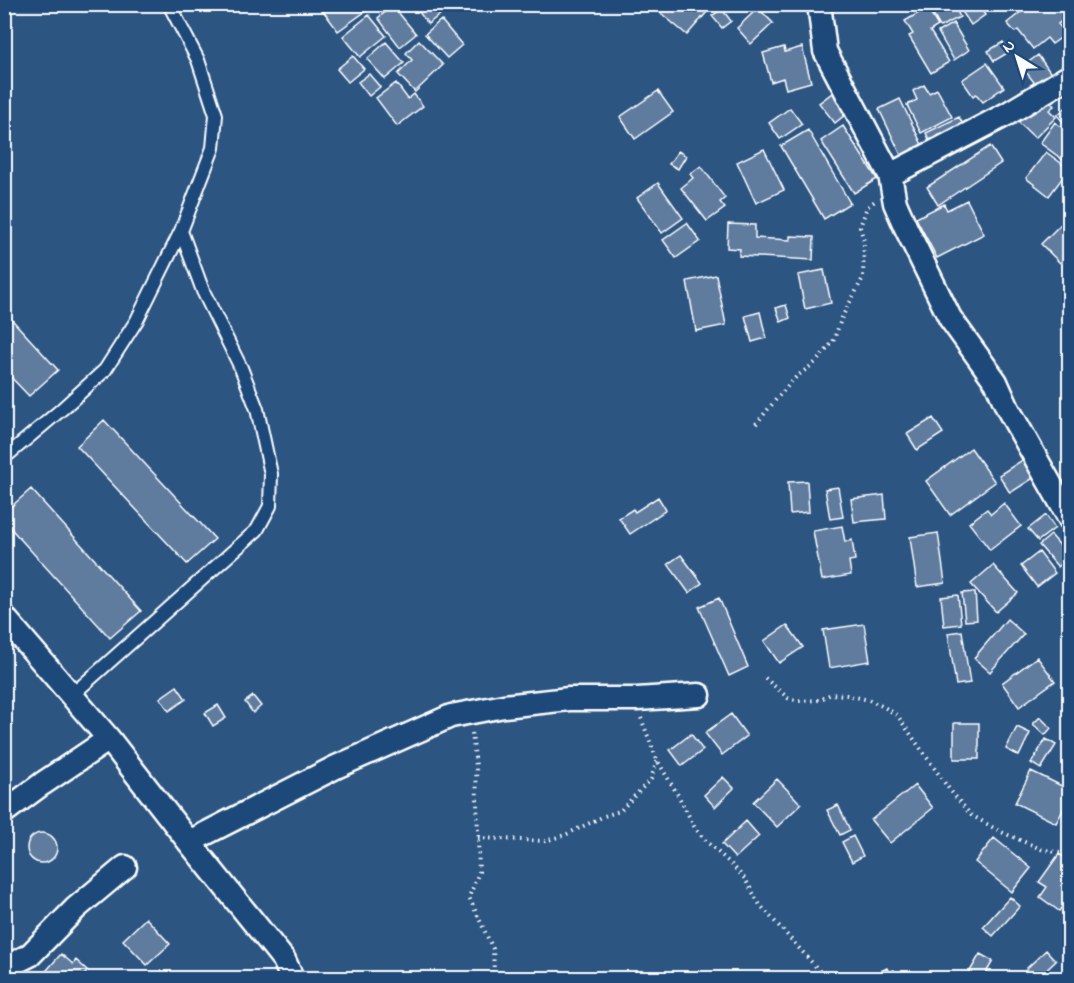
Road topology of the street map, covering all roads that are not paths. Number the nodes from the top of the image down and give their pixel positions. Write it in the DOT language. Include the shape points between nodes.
graph roads {
  1 [pos="169,4"];
  2 [pos="819,4"];
  3 [pos="1070,75"];
  4 [pos="891,182"];
  5 [pos="181,231"];
  6 [pos="4,458"];
  7 [pos="1070,519"];
  8 [pos="4,617"];
  9 [pos="72,695"];
  10 [pos="699,695"];
  11 [pos="109,739"];
  12 [pos="4,812"];
  13 [pos="189,842"];
  14 [pos="125,867"];
  15 [pos="4,968"];
  16 [pos="292,978"];
  1 -- 5 [label="lane" via="198,60 216,115 213,148"];
  2 -- 4 [label="street" via="825,51"];
  3 -- 4 [label="street"];
  4 -- 7 [label="street" via="906,228 950,318 996,382"];
  5 -- 6 [label="lane" via="137,320 105,370"];
  5 -- 9 [label="lane" via="203,291 257,409 271,474 270,506 257,530"];
  8 -- 9 [label="street"];
  9 -- 11 [label="street"];
  10 -- 13 [label="street" via="569,699 451,716 346,763"];
  11 -- 12 [label="street"];
  11 -- 13 [label="street"];
  13 -- 16 [label="street" via="284,960"];
  14 -- 15 [label="street" via="30,955"];
}
